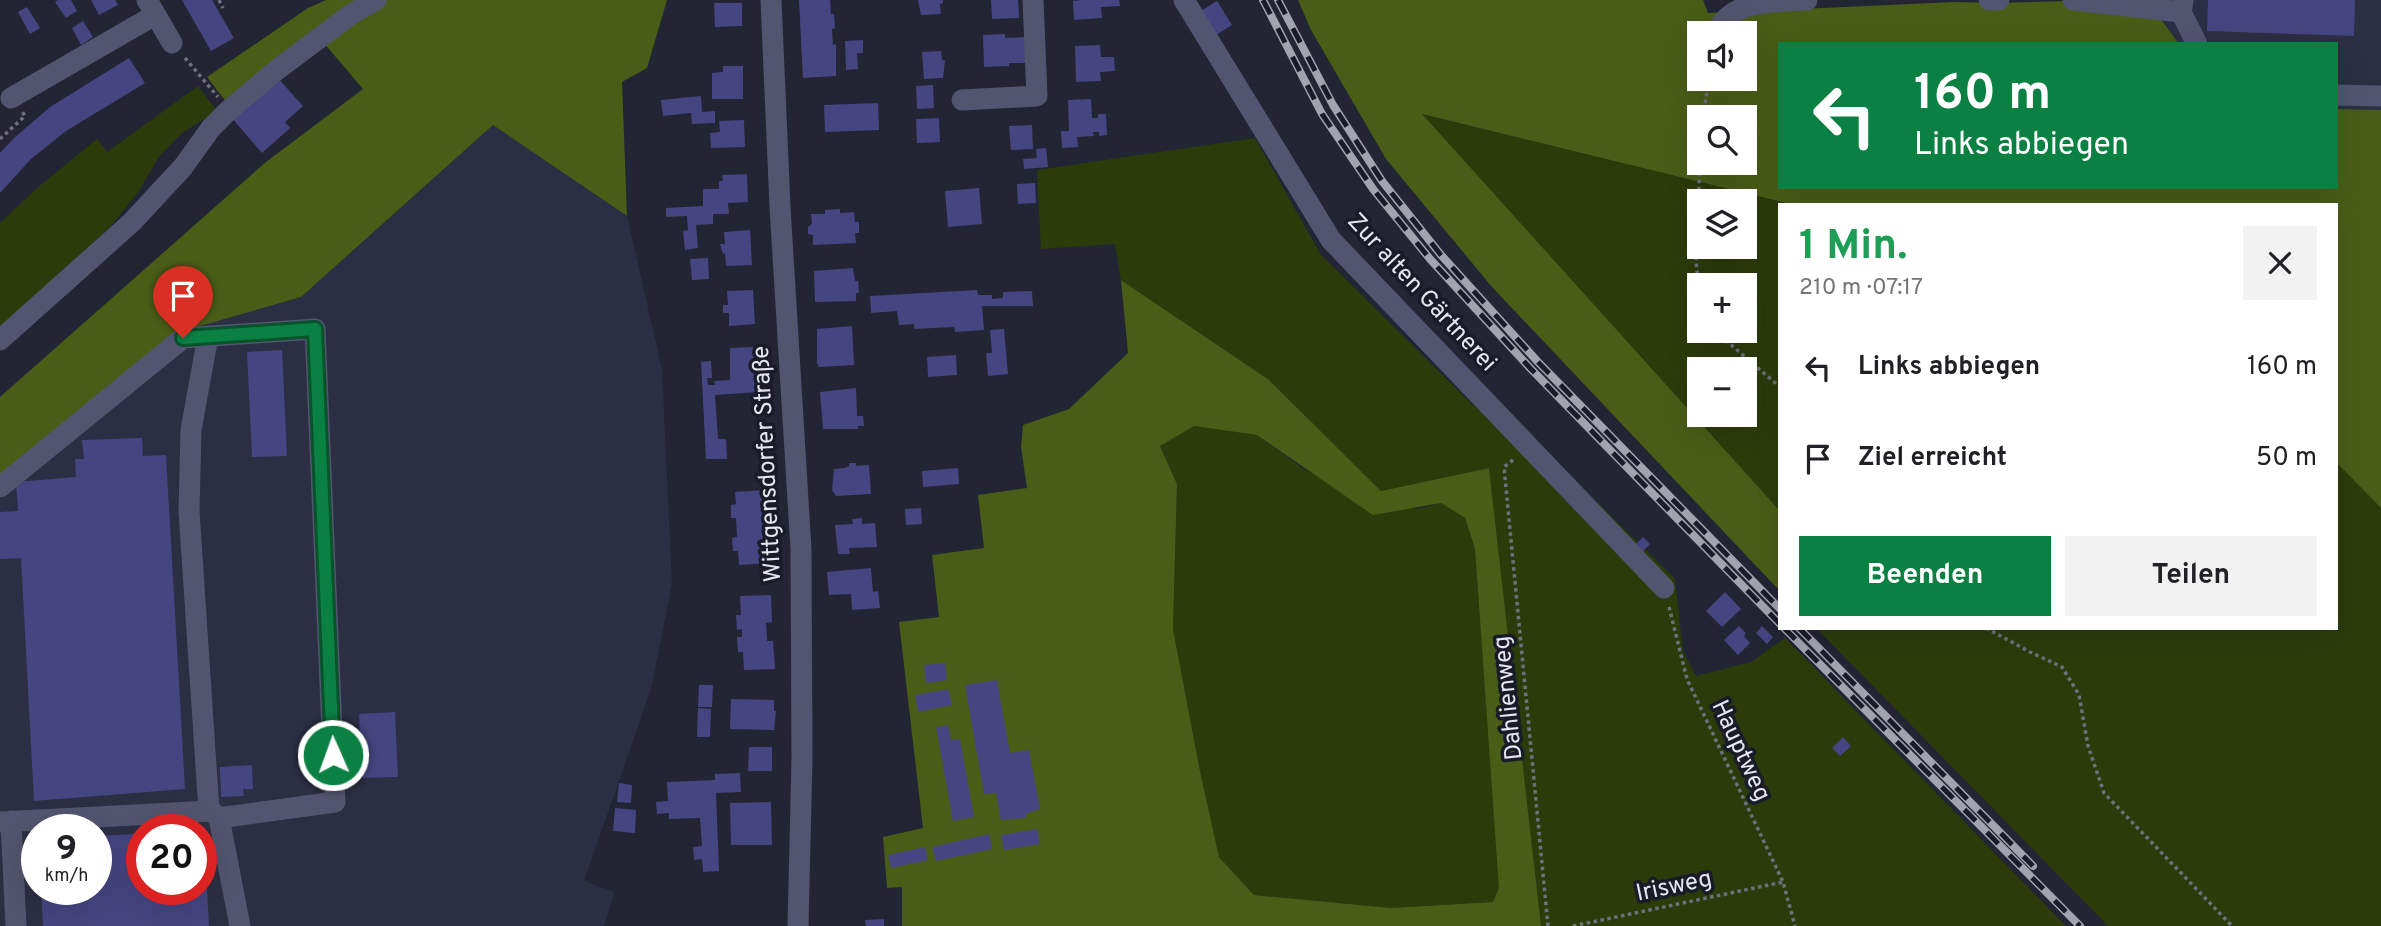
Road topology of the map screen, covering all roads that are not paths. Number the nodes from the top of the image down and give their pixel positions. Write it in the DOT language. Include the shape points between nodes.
graph roads {
  1 [pos="376,0"];
  2 [pos="771,0"];
  3 [pos="1033,0"];
  4 [pos="1184,0"];
  5 [pos="1807,0"];
  6 [pos="1989,0"];
  7 [pos="1999,0"];
  8 [pos="2073,0"];
  9 [pos="2182,6"];
  10 [pos="151,8"];
  11 [pos="1721,21"];
  12 [pos="2196,42"];
  13 [pos="172,43"];
  14 [pos="2338,95"];
  15 [pos="2381,96"];
  16 [pos="11,98"];
  17 [pos="962,100"];
  18 [pos="208,336"];
  19 [pos="0,340"];
  20 [pos="0,487"];
  21 [pos="1664,588"];
  22 [pos="214,814"];
  23 [pos="217,815"];
  24 [pos="126,818"];
  25 [pos="5,822"];
  26 [pos="217,828"];
  27 [pos="7,884"];
  28 [pos="16,926"];
  29 [pos="240,926"];
  30 [pos="798,926"];
  1 -- 19 [label="street" via="350,15 229,110 132,222"];
  2 -- 30 [label="street, Wittgensdorfer Straße" via="801,549"];
  3 -- 17 [label="street" via="1037,96"];
  4 -- 21 [label="street, Zur alten Gärtnerei" via="1331,240"];
  5 -- 11 [label="street" via="1744,3"];
  6 -- 7 [label="street"];
  8 -- 9 [label="street"];
  9 -- 12 [label="street"];
  10 -- 13 [label="street"];
  10 -- 16 [label="street"];
  14 -- 15 [label="street"];
  18 -- 20 [label="street" via="183,338"];
  18 -- 22 [label="street" via="191,430 189,511"];
  18 -- 23 [label="street" via="315,329 335,802"];
  24 -- 25 [label="street"];
  25 -- 27 [label="street"];
  26 -- 29 [label="street"];
  27 -- 28 [label="street"];
}
